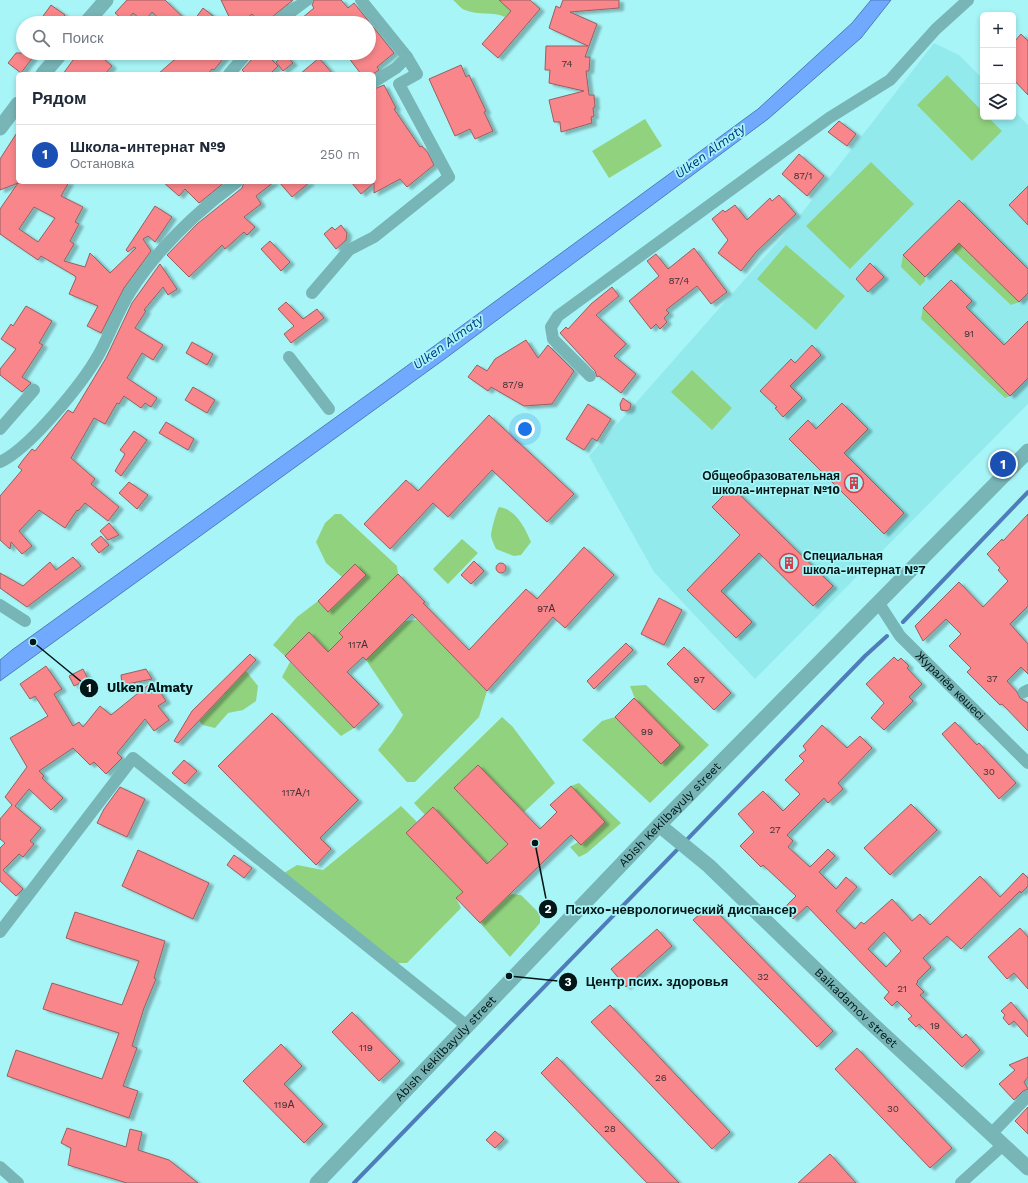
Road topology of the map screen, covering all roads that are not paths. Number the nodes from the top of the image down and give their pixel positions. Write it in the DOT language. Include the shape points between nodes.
graph roads {
  1 [pos="106,0"];
  2 [pos="307,0"];
  3 [pos="361,0"];
  4 [pos="968,0"];
  5 [pos="92,16"];
  6 [pos="285,16"];
  7 [pos="374,16"];
  8 [pos="376,19"];
  9 [pos="407,57"];
  10 [pos="55,60"];
  11 [pos="241,60"];
  12 [pos="45,72"];
  13 [pos="231,72"];
  14 [pos="376,81"];
  15 [pos="16,107"];
  16 [pos="0,128"];
  17 [pos="235,184"];
  18 [pos="312,293"];
  19 [pos="289,357"];
  20 [pos="590,376"];
  21 [pos="34,390"];
  22 [pos="330,408"];
  23 [pos="0,430"];
  24 [pos="1028,451"];
  25 [pos="0,462"];
  26 [pos="878,602"];
  27 [pos="0,605"];
  28 [pos="25,621"];
  29 [pos="1028,763"];
  30 [pos="659,824"];
  31 [pos="0,932"];
  32 [pos="467,1026"];
  33 [pos="1028,1096"];
  34 [pos="991,1134"];
  35 [pos="1003,1145"];
  36 [pos="0,1167"];
  37 [pos="1028,1168"];
  38 [pos="18,1183"];
  39 [pos="317,1183"];
  40 [pos="961,1183"];
  1 -- 5 [label="street"];
  2 -- 6 [label="street"];
  3 -- 7 [label="street"];
  4 -- 20 [label="street" via="936,29 890,80 829,118 558,316 551,327 554,339"];
  8 -- 9 [label="street"];
  9 -- 14 [label="street" via="396,68"];
  9 -- 18 [label="street" via="417,74 399,84 449,177 374,237 349,250"];
  10 -- 12 [label="street"];
  11 -- 13 [label="street"];
  15 -- 16 [label="street"];
  17 -- 25 [label="street" via="186,223 166,244 130,292 89,372 31,438 11,457"];
  19 -- 22 [label="street"];
  21 -- 23 [label="street"];
  24 -- 26 [label="street, Abish Kekilbayuly street"];
  26 -- 29 [label="street, Журалёв көшесі" via="900,636"];
  26 -- 30 [label="street, Abish Kekilbayuly street"];
  27 -- 28 [label="street"];
  30 -- 32 [label="street, Abish Kekilbayuly street"];
  30 -- 34 [label="street, Baikadamov street" via="709,866 869,1021"];
  31 -- 32 [label="street" via="133,758"];
  32 -- 39 [label="street, Abish Kekilbayuly street"];
  33 -- 34 [label="street"];
  34 -- 35 [label="street, Baikadamov street"];
  35 -- 37 [label="street, Baikadamov street"];
  35 -- 40 [label="street"];
  36 -- 38 [label="street"];
}
